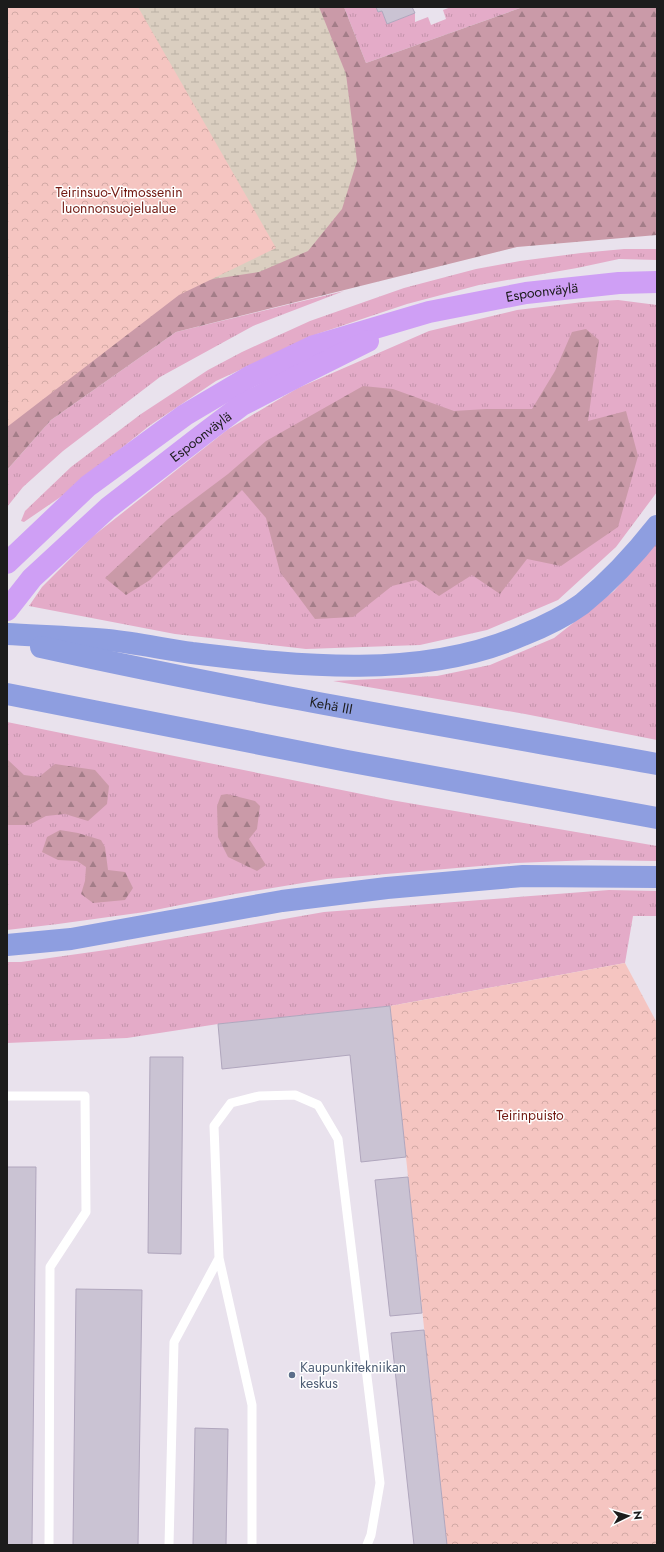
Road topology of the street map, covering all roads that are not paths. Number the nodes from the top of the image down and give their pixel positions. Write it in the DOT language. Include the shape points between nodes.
graph roads {
  1 [pos="657,282"];
  2 [pos="429,312"];
  3 [pos="657,526"];
  4 [pos="7,563"];
  5 [pos="7,610"];
  6 [pos="7,634"];
  7 [pos="7,640"];
  8 [pos="7,694"];
  9 [pos="657,764"];
  10 [pos="657,818"];
  11 [pos="657,877"];
  12 [pos="7,945"];
  13 [pos="7,1096"];
  14 [pos="219,1258"];
  15 [pos="49,1545"];
  16 [pos="169,1545"];
  17 [pos="252,1545"];
  18 [pos="367,1545"];
  1 -- 2 [label="main road, Espoonväylä" via="619,283 526,293"];
  2 -- 4 [label="main road, Espoonväylä" via="314,346 250,376 185,415 88,486"];
  2 -- 5 [label="main road, Espoonväylä" via="242,405 108,508 32,578"];
  3 -- 6 [label="highway" via="613,577 581,605 547,625 504,644 461,656 378,666 329,665 191,653 108,640"];
  7 -- 9 [label="highway, Kehä III" via="116,664"];
  8 -- 10 [label="highway" via="331,758"];
  11 -- 12 [label="highway" via="523,876 386,888 282,901 71,939"];
  13 -- 15 [label="lane" via="85,1096 86,1212 50,1267"];
  14 -- 16 [label="lane" via="174,1342"];
  14 -- 17 [label="lane" via="252,1405"];
  14 -- 18 [label="lane" via="214,1126 231,1104 259,1096 295,1096 318,1105 338,1139 380,1483 371,1536"];
}
